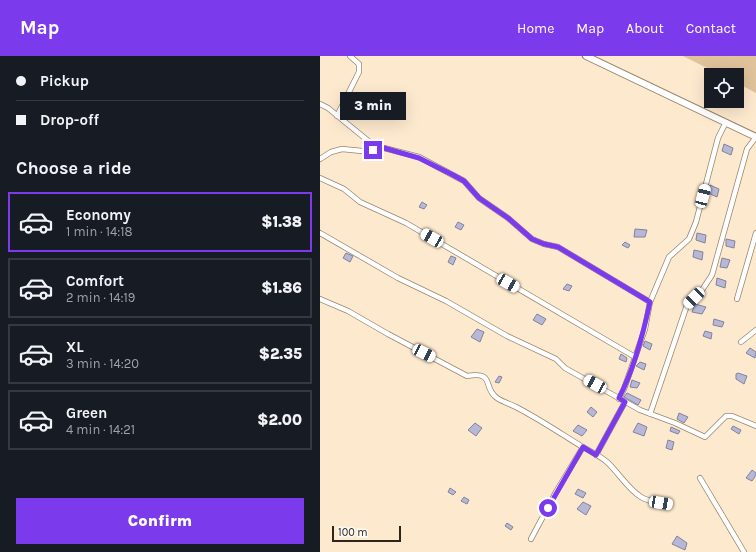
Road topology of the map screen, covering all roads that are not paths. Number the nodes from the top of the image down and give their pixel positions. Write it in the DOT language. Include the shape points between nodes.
graph roads {
  1 [pos="350,56"];
  2 [pos="586,56"];
  3 [pos="320,104"];
  4 [pos="337,116"];
  5 [pos="726,122"];
  6 [pos="756,137"];
  7 [pos="384,148"];
  8 [pos="320,159"];
  9 [pos="320,178"];
  10 [pos="320,233"];
  11 [pos="756,233"];
  12 [pos="320,299"];
  13 [pos="737,300"];
  14 [pos="650,302"];
  15 [pos="756,330"];
  16 [pos="741,342"];
  17 [pos="635,357"];
  18 [pos="619,398"];
  19 [pos="625,402"];
  20 [pos="650,414"];
  21 [pos="756,426"];
  22 [pos="583,447"];
  23 [pos="596,455"];
  24 [pos="700,478"];
  25 [pos="670,505"];
  26 [pos="531,539"];
  27 [pos="744,552"];
  1 -- 4 [label="street" via="359,64 360,72"];
  2 -- 5 [label="street"];
  3 -- 4 [label="street"];
  4 -- 7 [label="street" via="372,144"];
  5 -- 6 [label="street"];
  5 -- 14 [label="street" via="718,138 696,222 689,239 669,257"];
  6 -- 20 [label="street" via="747,149 712,275 687,305"];
  7 -- 8 [label="street" via="362,151 342,149"];
  7 -- 14 [label="street" via="419,158 464,181 479,198 532,239 558,247"];
  9 -- 17 [label="street" via="344,190 360,202 406,224"];
  10 -- 18 [label="street" via="398,278 556,359 565,368"];
  11 -- 13 [label="street"];
  12 -- 22 [label="street" via="348,310 467,376 482,376 487,379 497,398 546,423"];
  14 -- 17 [label="street"];
  15 -- 16 [label="street"];
  17 -- 18 [label="street"];
  18 -- 19 [label="street"];
  19 -- 20 [label="street"];
  19 -- 23 [label="street"];
  20 -- 21 [label="street" via="705,437 726,416"];
  22 -- 23 [label="street"];
  22 -- 26 [label="street"];
  23 -- 25 [label="street" via="607,462 641,497"];
  24 -- 27 [label="street"];
}
